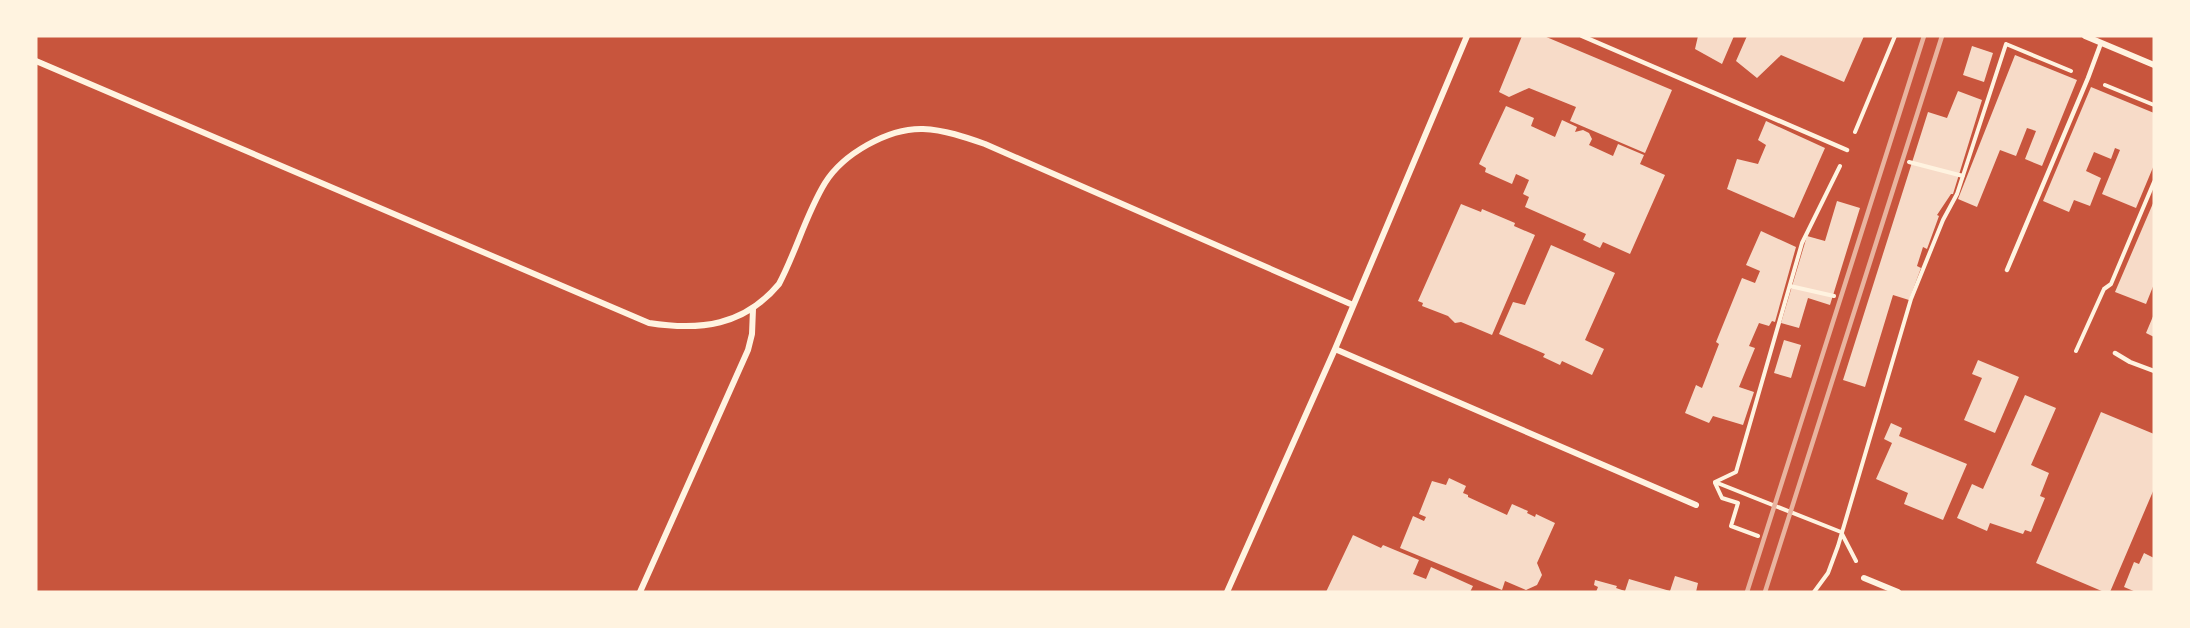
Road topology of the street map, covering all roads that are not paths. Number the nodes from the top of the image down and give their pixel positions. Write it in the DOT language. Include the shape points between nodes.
graph roads {
  1 [pos="1467,36"];
  2 [pos="1582,36"];
  3 [pos="2085,36"];
  4 [pos="2101,43"];
  5 [pos="36,61"];
  6 [pos="2154,65"];
  7 [pos="1847,150"];
  8 [pos="2007,270"];
  9 [pos="1353,305"];
  10 [pos="753,309"];
  11 [pos="1335,349"];
  12 [pos="2115,353"];
  13 [pos="2154,371"];
  14 [pos="1696,505"];
  15 [pos="1864,578"];
  16 [pos="640,592"];
  17 [pos="1227,592"];
  18 [pos="1898,592"];
  1 -- 9 [label="street"];
  2 -- 7 [label="lane"];
  3 -- 4 [label="street"];
  4 -- 6 [label="street"];
  4 -- 8 [label="lane"];
  5 -- 10 [label="street" via="649,323 703,326"];
  9 -- 10 [label="street" via="985,144 957,134 920,129 879,140 859,149 840,165 821,192 779,284"];
  9 -- 11 [label="street"];
  10 -- 16 [label="street" via="748,350"];
  11 -- 14 [label="street"];
  11 -- 17 [label="street"];
  12 -- 13 [label="lane"];
  15 -- 18 [label="street"];
}
